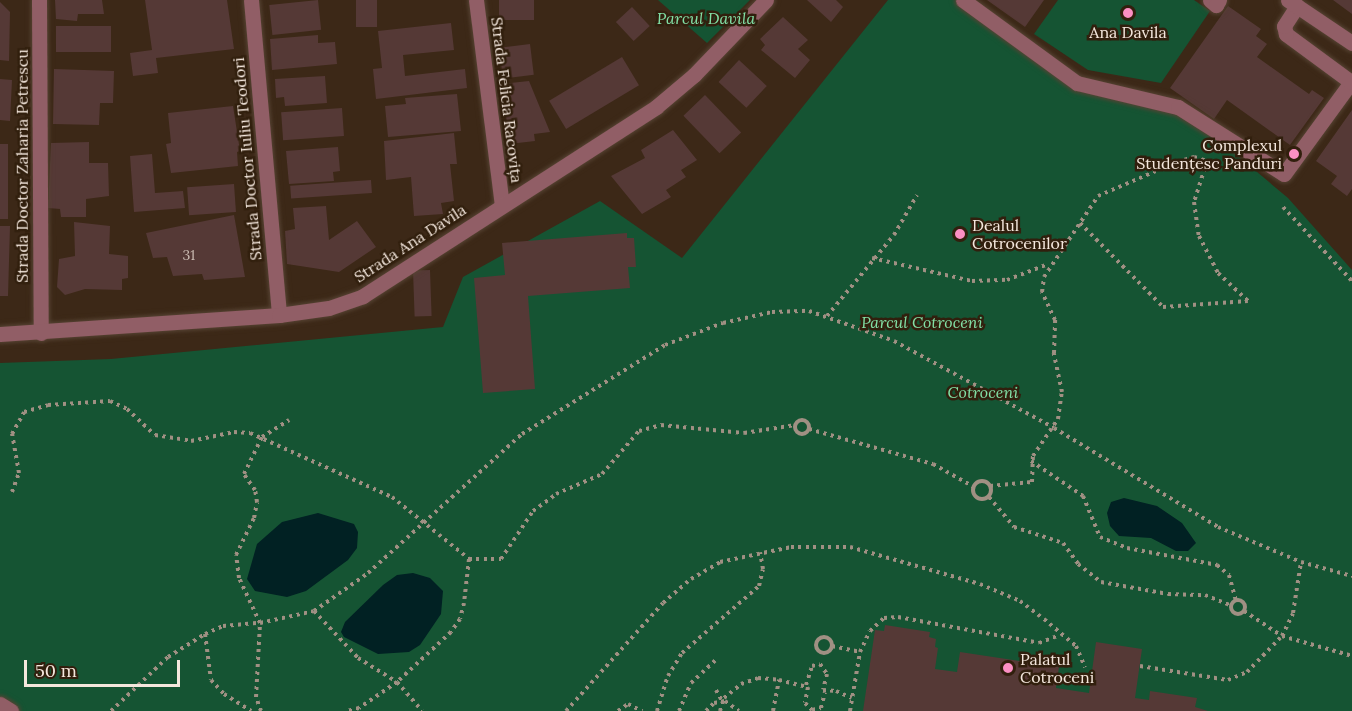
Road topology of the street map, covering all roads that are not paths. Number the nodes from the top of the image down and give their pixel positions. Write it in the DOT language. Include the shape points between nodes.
graph roads {
  1 [pos="39,0"];
  2 [pos="251,0"];
  3 [pos="476,0"];
  4 [pos="766,0"];
  5 [pos="963,0"];
  6 [pos="1210,0"];
  7 [pos="1219,0"];
  8 [pos="1292,3"];
  9 [pos="1352,43"];
  10 [pos="502,205"];
  11 [pos="279,315"];
  12 [pos="41,333"];
  13 [pos="0,334"];
  14 [pos="0,704"];
  15 [pos="11,711"];
  1 -- 12 [label="street, Strada Doctor Zaharia Petrescu"];
  2 -- 11 [label="street, Strada Doctor Iuliu Teodori"];
  3 -- 10 [label="street, Strada Felicia Racovița"];
  4 -- 10 [label="street, Strada Ana Davila" via="665,100"];
  5 -- 8 [label="street" via="1077,83 1178,107 1284,174 1351,82 1286,34 1284,26"];
  6 -- 7 [label="street" via="1216,5"];
  8 -- 9 [label="street"];
  10 -- 11 [label="street, Strada Ana Davila" via="363,296 329,308"];
  11 -- 12 [label="street, Strada Ana Davila"];
  12 -- 13 [label="street, Strada Ana Davila"];
  14 -- 15 [label="street"];
}
